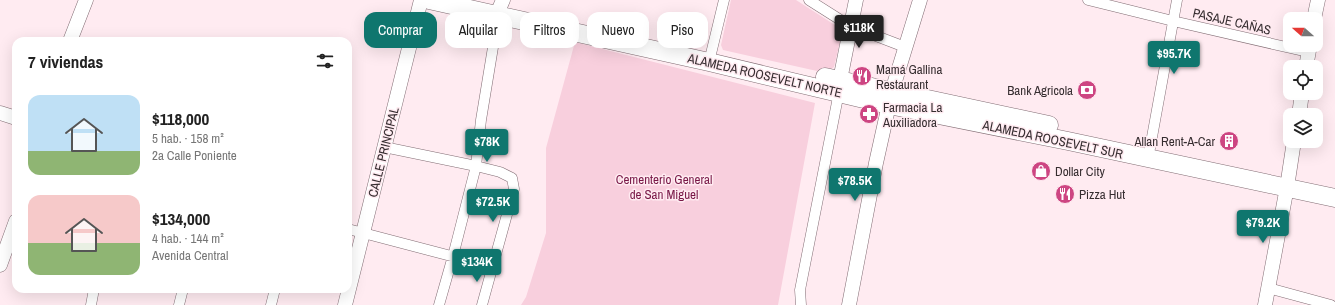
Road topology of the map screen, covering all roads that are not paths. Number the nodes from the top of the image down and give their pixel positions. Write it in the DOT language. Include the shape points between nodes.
graph roads {
  1 [pos="86,0"];
  2 [pos="421,0"];
  3 [pos="429,0"];
  4 [pos="463,0"];
  5 [pos="724,0"];
  6 [pos="809,0"];
  7 [pos="856,0"];
  8 [pos="920,0"];
  9 [pos="1088,0"];
  10 [pos="1177,0"];
  11 [pos="1318,0"];
  12 [pos="500,8"];
  13 [pos="1315,12"];
  14 [pos="1173,21"];
  15 [pos="850,26"];
  16 [pos="72,37"];
  17 [pos="1283,43"];
  18 [pos="905,47"];
  19 [pos="710,58"];
  20 [pos="838,88"];
  21 [pos="890,98"];
  22 [pos="0,113"];
  23 [pos="12,117"];
  24 [pos="384,147"];
  25 [pos="1293,148"];
  26 [pos="1149,153"];
  27 [pos="476,166"];
  28 [pos="1288,181"];
  29 [pos="1335,186"];
  30 [pos="1335,198"];
  31 [pos="352,230"];
  32 [pos="12,232"];
  33 [pos="363,233"];
  34 [pos="453,256"];
  35 [pos="0,265"];
  36 [pos="493,267"];
  37 [pos="352,277"];
  38 [pos="1268,288"];
  39 [pos="93,293"];
  40 [pos="182,293"];
  41 [pos="274,293"];
  42 [pos="348,293"];
  43 [pos="91,305"];
  44 [pos="179,305"];
  45 [pos="271,305"];
  46 [pos="345,305"];
  47 [pos="439,305"];
  48 [pos="482,305"];
  49 [pos="801,305"];
  50 [pos="849,305"];
  51 [pos="1265,305"];
  52 [pos="1331,305"];
  1 -- 16 [label="street"];
  2 -- 24 [label="street, CALLE PRINCIPAL"];
  3 -- 12 [label="highway, ALAMEDA ROOSEVELT NORTE"];
  4 -- 12 [label="highway, ALAMEDA ROOSEVELT NORTE"];
  5 -- 19 [label="street"];
  6 -- 15 [label="street"];
  7 -- 15 [label="street"];
  8 -- 18 [label="street"];
  9 -- 14 [label="street, PASAJE CAÑAS"];
  10 -- 14 [label="street"];
  11 -- 13 [label="street"];
  12 -- 19 [label="highway, ALAMEDA ROOSEVELT NORTE"];
  12 -- 27 [label="street"];
  14 -- 17 [label="street, PASAJE CAÑAS"];
  14 -- 26 [label="street"];
  15 -- 18 [label="street"];
  15 -- 20 [label="street"];
  18 -- 21 [label="street"];
  19 -- 20 [label="highway, ALAMEDA ROOSEVELT NORTE"];
  20 -- 21 [label="highway, ALAMEDA ROOSEVELT NORTE"];
  20 -- 49 [label="street" via="800,290"];
  21 -- 26 [label="highway, ALAMEDA ROOSEVELT SUR"];
  21 -- 50 [label="street"];
  22 -- 23 [label="street"];
  24 -- 27 [label="street"];
  24 -- 33 [label="street, CALLE PRINCIPAL"];
  25 -- 28 [label="street"];
  26 -- 28 [label="highway, ALAMEDA ROOSEVELT SUR"];
  27 -- 34 [label="street"];
  27 -- 36 [label="street" via="506,174 512,178 513,183 514,189"];
  28 -- 29 [label="highway, ALAMEDA ROOSEVELT SUR"];
  28 -- 30 [label="highway, ALAMEDA ROOSEVELT SUR"];
  28 -- 38 [label="street"];
  31 -- 33 [label="street"];
  32 -- 35 [label="street"];
  33 -- 34 [label="street"];
  33 -- 37 [label="street, CALLE PRINCIPAL"];
  34 -- 36 [label="street"];
  34 -- 47 [label="street"];
  36 -- 48 [label="street"];
  38 -- 51 [label="street"];
  38 -- 52 [label="street"];
  39 -- 43 [label="street"];
  40 -- 44 [label="street"];
  41 -- 45 [label="street"];
  42 -- 46 [label="street, CALLE PRINCIPAL"];
}
